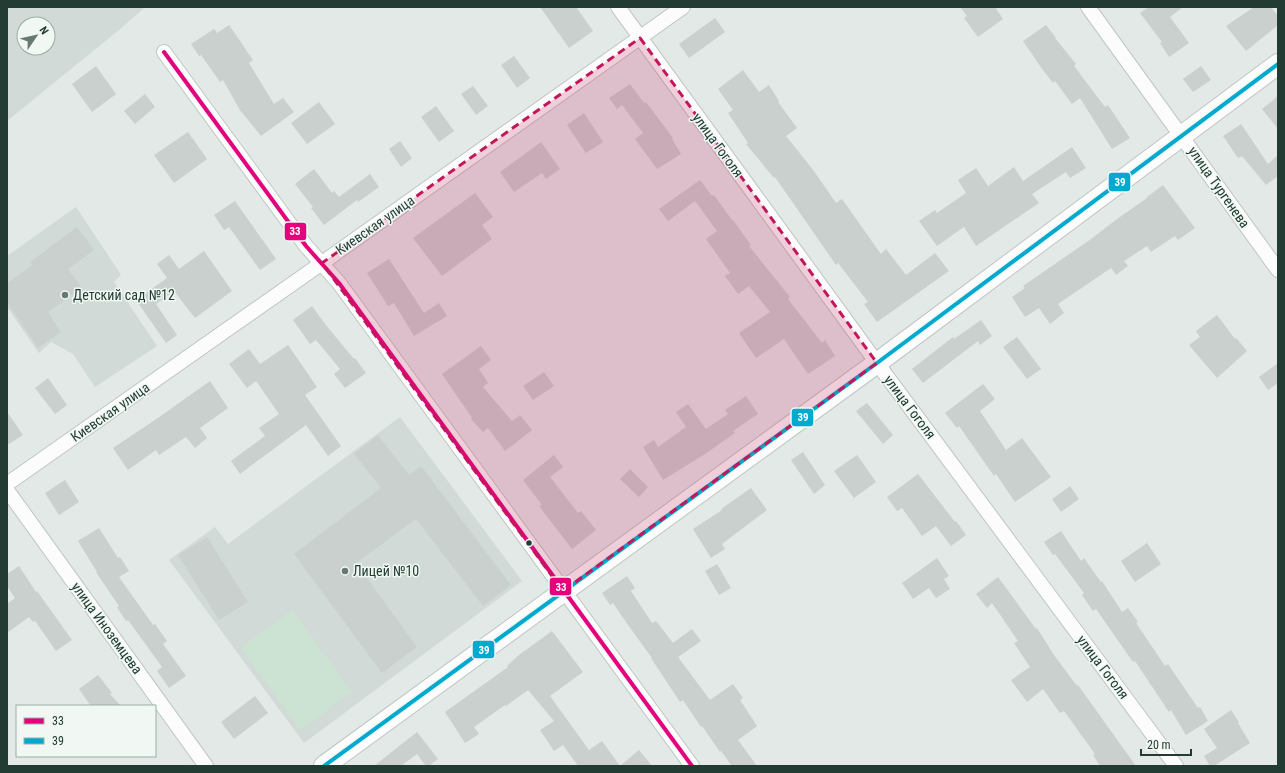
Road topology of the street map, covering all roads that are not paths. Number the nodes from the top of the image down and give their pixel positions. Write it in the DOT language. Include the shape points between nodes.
graph roads {
  1 [pos="618,7"];
  2 [pos="683,7"];
  3 [pos="1088,7"];
  4 [pos="640,38"];
  5 [pos="164,52"];
  6 [pos="1278,64"];
  7 [pos="1182,136"];
  8 [pos="322,263"];
  9 [pos="1278,270"];
  10 [pos="877,363"];
  11 [pos="7,484"];
  12 [pos="7,490"];
  13 [pos="563,591"];
  14 [pos="206,766"];
  15 [pos="324,766"];
  16 [pos="692,766"];
  17 [pos="1176,766"];
  1 -- 4 [label="street, улица Гоголя"];
  2 -- 4 [label="street, Киевская улица"];
  3 -- 7 [label="street, улица Тургенева"];
  4 -- 8 [label="street, Киевская улица"];
  4 -- 10 [label="street, улица Гоголя"];
  5 -- 8 [label="street" via="306,246"];
  6 -- 7 [label="street"];
  7 -- 9 [label="street, улица Тургенева"];
  7 -- 10 [label="street"];
  8 -- 11 [label="street, Киевская улица"];
  8 -- 13 [label="street"];
  10 -- 13 [label="street"];
  10 -- 17 [label="street, улица Гоголя"];
  12 -- 14 [label="street, улица Иноземцева"];
  13 -- 15 [label="street"];
  13 -- 16 [label="street"];
}
